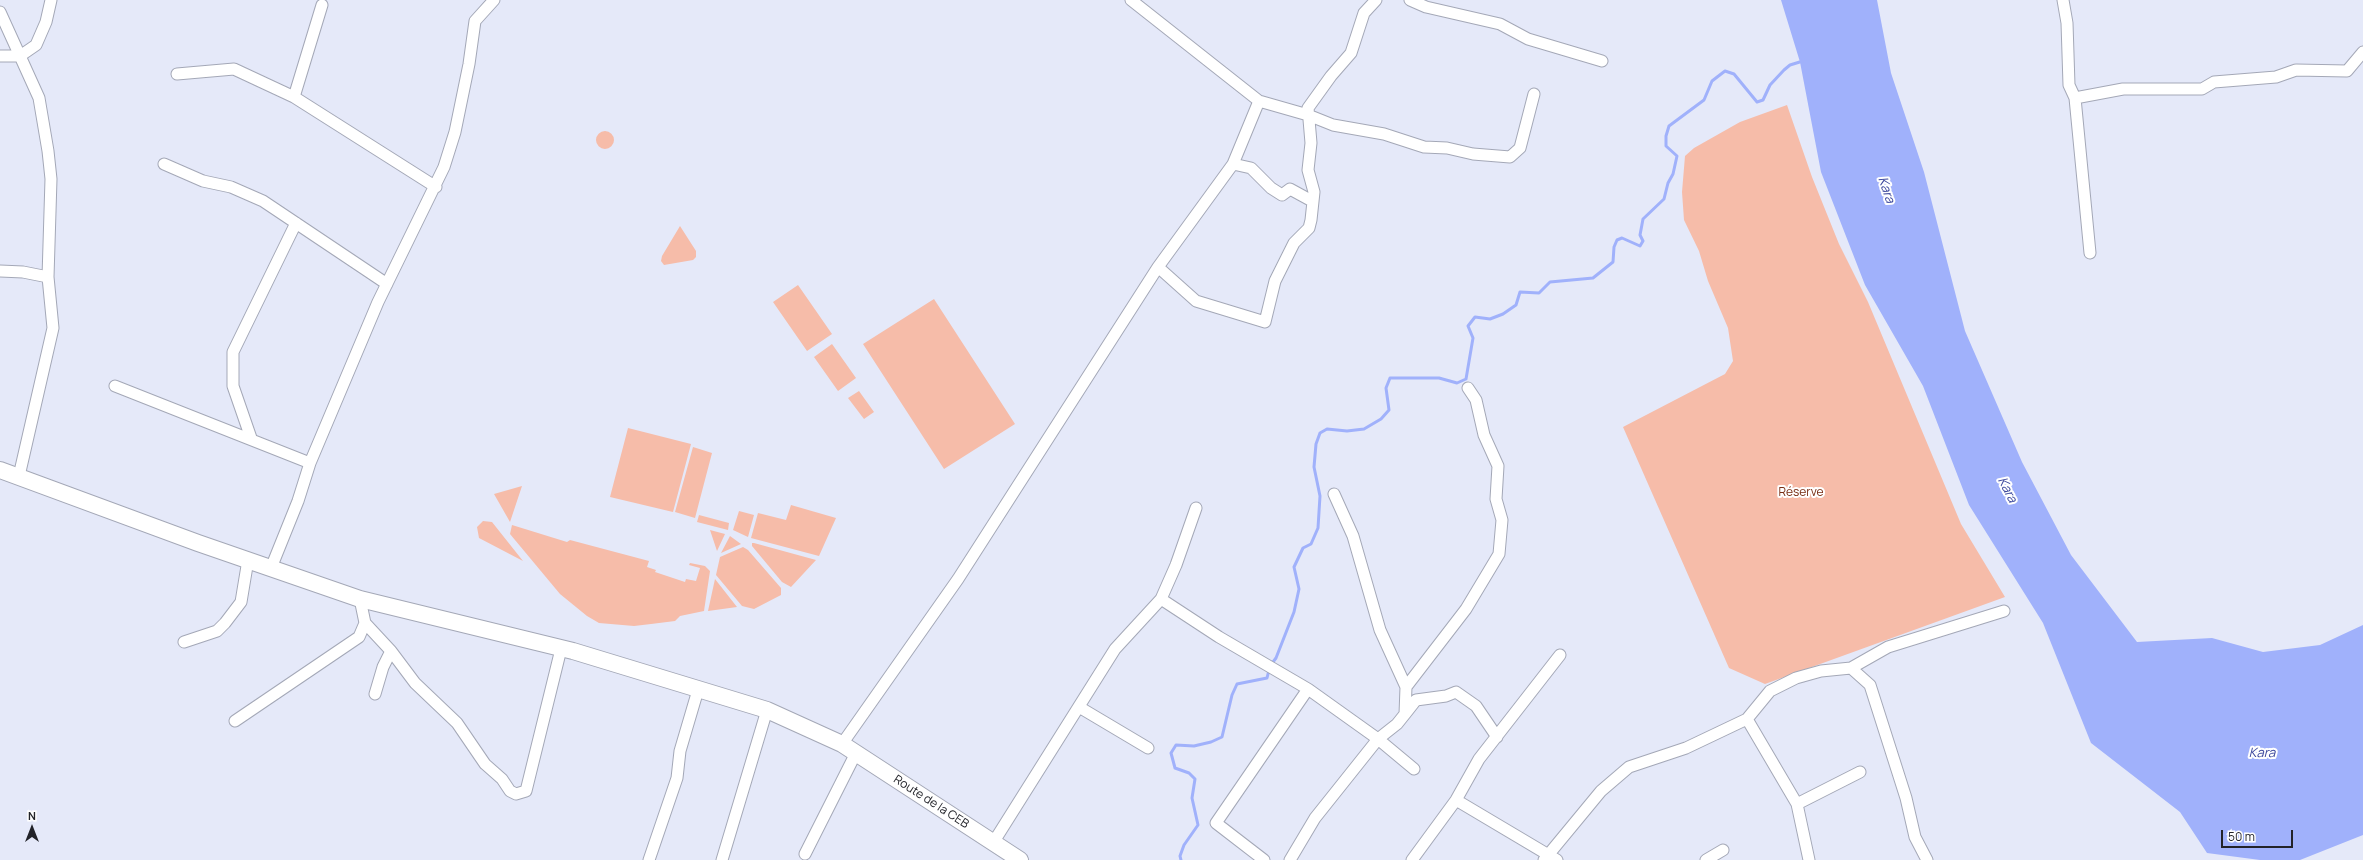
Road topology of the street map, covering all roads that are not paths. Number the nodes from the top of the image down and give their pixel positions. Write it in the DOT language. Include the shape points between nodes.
graph roads {
  1 [pos="51,0"];
  2 [pos="494,0"];
  3 [pos="1131,0"];
  4 [pos="1376,0"];
  5 [pos="1410,0"];
  6 [pos="2063,0"];
  7 [pos="322,5"];
  8 [pos="0,12"];
  9 [pos="2363,52"];
  10 [pos="0,56"];
  11 [pos="20,56"];
  12 [pos="1602,61"];
  13 [pos="177,74"];
  14 [pos="1534,94"];
  15 [pos="294,97"];
  16 [pos="2075,98"];
  17 [pos="1258,101"];
  18 [pos="1308,115"];
  19 [pos="164,164"];
  20 [pos="1233,164"];
  21 [pos="436,187"];
  22 [pos="1312,201"];
  23 [pos="296,223"];
  24 [pos="2090,253"];
  25 [pos="1158,267"];
  26 [pos="0,271"];
  27 [pos="48,277"];
  28 [pos="387,284"];
  29 [pos="115,386"];
  30 [pos="1468,388"];
  31 [pos="251,438"];
  32 [pos="310,463"];
  33 [pos="0,470"];
  34 [pos="19,476"];
  35 [pos="1334,494"];
  36 [pos="1196,508"];
  37 [pos="248,560"];
  38 [pos="271,568"];
  39 [pos="360,599"];
  40 [pos="1161,599"];
  41 [pos="2004,611"];
  42 [pos="365,623"];
  43 [pos="184,642"];
  44 [pos="561,649"];
  45 [pos="391,651"];
  46 [pos="1560,655"];
  47 [pos="1851,668"];
  48 [pos="1406,687"];
  49 [pos="1308,688"];
  50 [pos="698,690"];
  51 [pos="375,694"];
  52 [pos="1078,707"];
  53 [pos="767,710"];
  54 [pos="1405,714"];
  55 [pos="1747,719"];
  56 [pos="235,721"];
  57 [pos="1497,737"];
  58 [pos="1378,739"];
  59 [pos="842,744"];
  60 [pos="1148,748"];
  61 [pos="856,753"];
  62 [pos="1414,770"];
  63 [pos="1860,772"];
  64 [pos="1456,800"];
  65 [pos="1797,804"];
  66 [pos="993,843"];
  67 [pos="1723,850"];
  68 [pos="805,854"];
  69 [pos="1550,858"];
  70 [pos="649,860"];
  71 [pos="722,860"];
  72 [pos="1020,860"];
  73 [pos="1264,860"];
  74 [pos="1290,860"];
  75 [pos="1412,860"];
  76 [pos="1706,860"];
  77 [pos="1809,860"];
  78 [pos="1927,860"];
  1 -- 11 [label="street" via="46,22 36,45"];
  2 -- 21 [label="street" via="475,21 455,132"];
  3 -- 17 [label="street"];
  4 -- 18 [label="street" via="1364,13 1351,53 1330,76 1308,108"];
  5 -- 12 [label="street" via="1426,7 1500,24 1528,39"];
  6 -- 16 [label="street" via="2067,24 2069,85"];
  7 -- 15 [label="street"];
  8 -- 11 [label="street"];
  9 -- 16 [label="street" via="2347,71 2296,70 2276,77 2214,82 2202,89 2122,89"];
  10 -- 11 [label="street"];
  11 -- 27 [label="street" via="39,98 48,151 51,179"];
  13 -- 15 [label="street" via="234,69"];
  14 -- 18 [label="street" via="1520,148 1510,157 1424,147 1384,134 1333,125"];
  15 -- 21 [label="street"];
  16 -- 24 [label="street"];
  17 -- 18 [label="street"];
  17 -- 20 [label="street"];
  18 -- 22 [label="street" via="1311,143 1308,170 1314,192"];
  19 -- 23 [label="street" via="203,181 250,195"];
  20 -- 22 [label="street" via="1251,168 1282,195 1290,189"];
  20 -- 25 [label="street"];
  21 -- 28 [label="street"];
  22 -- 25 [label="street" via="1309,228 1294,243 1275,280 1266,322 1196,301"];
  23 -- 28 [label="street"];
  23 -- 31 [label="street" via="233,352 233,386"];
  25 -- 59 [label="street" via="958,579"];
  26 -- 27 [label="street"];
  27 -- 34 [label="street" via="53,328"];
  28 -- 32 [label="street"];
  29 -- 31 [label="street"];
  30 -- 48 [label="street" via="1476,400 1484,435 1498,466 1496,499 1502,520 1499,554 1466,609"];
  31 -- 32 [label="street"];
  32 -- 38 [label="street"];
  33 -- 34 [label="main road, Route de la CEB"];
  34 -- 37 [label="main road, Route de la CEB"];
  35 -- 48 [label="street" via="1353,536 1380,630"];
  36 -- 40 [label="street"];
  37 -- 38 [label="main road, Route de la CEB"];
  37 -- 43 [label="street" via="241,602 225,623 217,631"];
  38 -- 39 [label="main road, Route de la CEB"];
  39 -- 42 [label="street"];
  39 -- 44 [label="main road, Route de la CEB"];
  40 -- 49 [label="street" via="1219,637"];
  40 -- 52 [label="street" via="1114,649"];
  41 -- 47 [label="street" via="1920,635 1888,647"];
  42 -- 45 [label="street"];
  42 -- 56 [label="street" via="358,636"];
  44 -- 45 [label="street" via="526,791 516,794 510,791 502,778 485,764 457,723 415,683"];
  44 -- 50 [label="main road, Route de la CEB"];
  45 -- 51 [label="street"];
  46 -- 57 [label="street"];
  47 -- 55 [label="street" via="1821,671 1796,678 1770,691"];
  47 -- 78 [label="street" via="1870,685 1906,798 1915,837"];
  48 -- 54 [label="street"];
  49 -- 58 [label="street"];
  49 -- 73 [label="street" via="1216,823"];
  50 -- 53 [label="main road, Route de la CEB"];
  50 -- 70 [label="street" via="680,751 677,778"];
  52 -- 60 [label="street"];
  52 -- 66 [label="street"];
  53 -- 59 [label="main road, Route de la CEB"];
  53 -- 71 [label="street"];
  54 -- 57 [label="street" via="1416,700 1456,692 1476,706"];
  54 -- 58 [label="street"];
  55 -- 65 [label="street"];
  55 -- 69 [label="street" via="1686,748 1629,767 1601,791"];
  57 -- 64 [label="street" via="1479,759"];
  58 -- 62 [label="street"];
  58 -- 74 [label="street" via="1315,818"];
  59 -- 61 [label="main road, Route de la CEB"];
  61 -- 66 [label="main road, Route de la CEB"];
  61 -- 68 [label="street"];
  63 -- 65 [label="street"];
  64 -- 69 [label="street"];
  64 -- 75 [label="street"];
  65 -- 77 [label="street"];
  66 -- 72 [label="main road, Route de la CEB"];
  67 -- 76 [label="street"];
}
